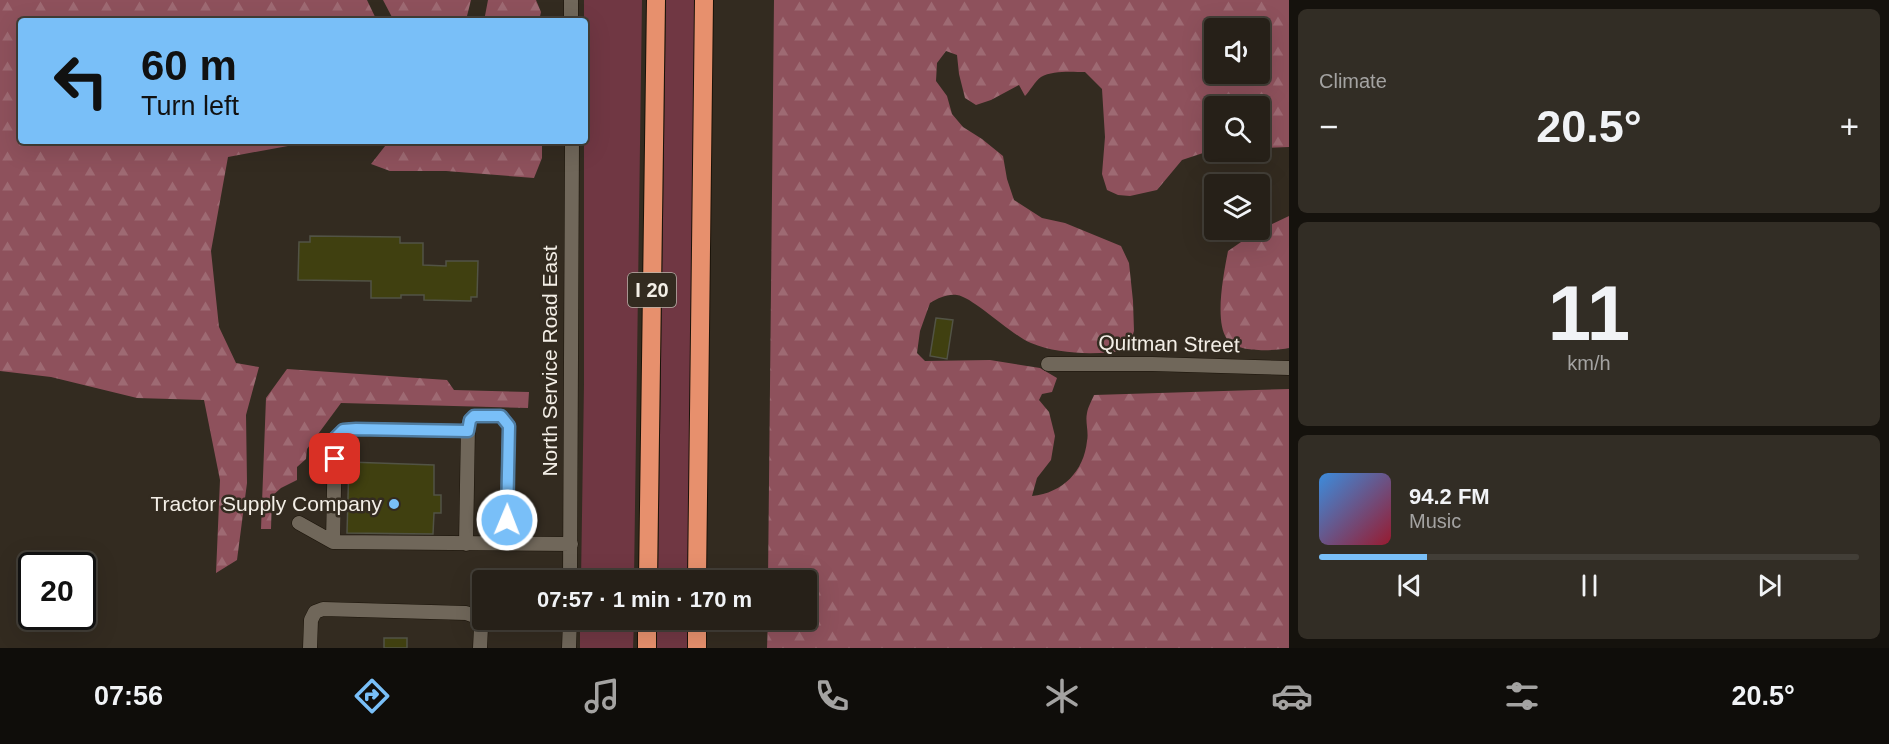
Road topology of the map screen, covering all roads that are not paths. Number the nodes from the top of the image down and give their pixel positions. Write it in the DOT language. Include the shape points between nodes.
graph roads {
  1 [pos="571,0"];
  2 [pos="656,0"];
  3 [pos="704,0"];
  4 [pos="571,18"];
  5 [pos="572,144"];
  6 [pos="1048,364"];
  7 [pos="1289,368"];
  8 [pos="468,431"];
  9 [pos="298,523"];
  10 [pos="333,543"];
  11 [pos="506,543"];
  12 [pos="466,544"];
  13 [pos="571,544"];
  14 [pos="570,570"];
  15 [pos="648,570"];
  16 [pos="698,570"];
  17 [pos="570,630"];
  18 [pos="647,630"];
  19 [pos="697,630"];
  20 [pos="310,648"];
  21 [pos="480,648"];
  22 [pos="569,648"];
  23 [pos="647,648"];
  24 [pos="697,648"];
  1 -- 4 [label="street"];
  2 -- 15 [label="highway, I 20"];
  3 -- 16 [label="highway, I 20"];
  5 -- 13 [label="street, North Service Road East"];
  6 -- 7 [label="street, Quitman Street"];
  8 -- 10 [label="street" via="343,430 335,438"];
  8 -- 11 [label="street" via="474,416 501,416 509,426"];
  8 -- 12 [label="street"];
  9 -- 10 [label="street"];
  10 -- 12 [label="street"];
  11 -- 12 [label="street"];
  11 -- 13 [label="street"];
  13 -- 14 [label="street, North Service Road East"];
  17 -- 22 [label="street"];
  18 -- 23 [label="highway"];
  19 -- 24 [label="highway"];
  20 -- 21 [label="street" via="311,620 315,612 323,609 466,613 477,617 481,627"];
}
